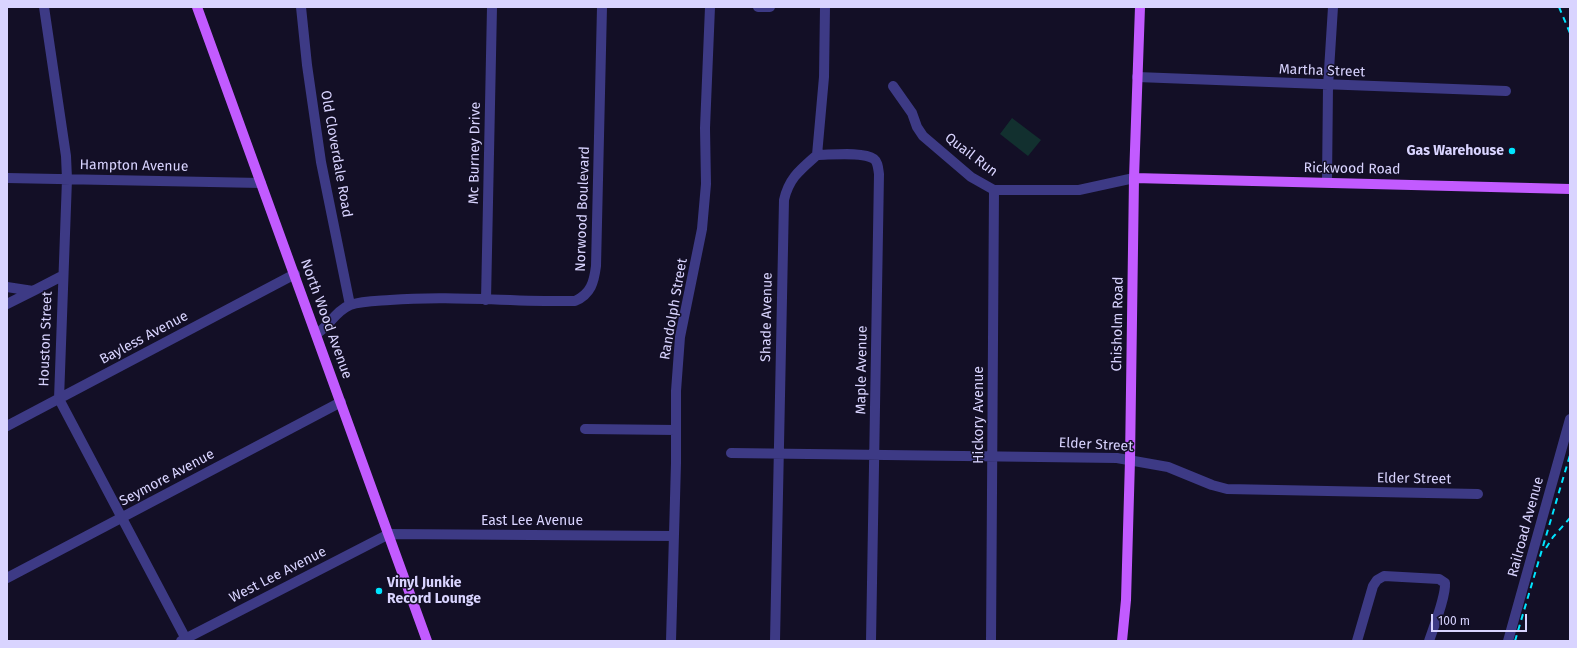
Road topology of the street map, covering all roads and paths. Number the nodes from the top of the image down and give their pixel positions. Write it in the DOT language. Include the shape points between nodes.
graph roads {
  1 [pos="44,7"];
  2 [pos="197,7"];
  3 [pos="301,7"];
  4 [pos="492,7"];
  5 [pos="602,7"];
  6 [pos="710,7"];
  7 [pos="758,7"];
  8 [pos="770,7"];
  9 [pos="825,7"];
  10 [pos="1140,7"];
  11 [pos="1333,7"];
  12 [pos="1137,77"];
  13 [pos="893,86"];
  14 [pos="1328,86"];
  15 [pos="1506,91"];
  16 [pos="816,155"];
  17 [pos="7,178"];
  18 [pos="1134,178"];
  19 [pos="67,179"];
  20 [pos="1327,182"];
  21 [pos="261,183"];
  22 [pos="1570,188"];
  23 [pos="994,190"];
  24 [pos="295,274"];
  25 [pos="62,276"];
  26 [pos="7,288"];
  27 [pos="33,290"];
  28 [pos="486,300"];
  29 [pos="7,304"];
  30 [pos="350,305"];
  31 [pos="316,334"];
  32 [pos="59,399"];
  33 [pos="341,402"];
  34 [pos="1570,420"];
  35 [pos="7,426"];
  36 [pos="585,429"];
  37 [pos="676,430"];
  38 [pos="731,453"];
  39 [pos="778,453"];
  40 [pos="875,454"];
  41 [pos="993,455"];
  42 [pos="1130,460"];
  43 [pos="1478,494"];
  44 [pos="122,518"];
  45 [pos="389,534"];
  46 [pos="674,536"];
  47 [pos="7,578"];
  48 [pos="184,640"];
  49 [pos="427,641"];
  50 [pos="672,641"];
  51 [pos="775,641"];
  52 [pos="871,641"];
  53 [pos="991,641"];
  54 [pos="1122,641"];
  55 [pos="1358,641"];
  56 [pos="1430,641"];
  57 [pos="1508,641"];
  1 -- 19 [label="street, Houston Street" via="66,156"];
  2 -- 21 [label="main road, North Wood Avenue"];
  3 -- 30 [label="street, Old Cloverdale Road" via="321,162"];
  4 -- 28 [label="street, Mc Burney Drive"];
  5 -- 28 [label="street, Norwood Boulevard" via="596,266 592,286 583,298 575,301"];
  6 -- 37 [label="street, Randolph Street" via="705,128 706,184 702,229 680,337"];
  7 -- 8 [label="street"];
  9 -- 16 [label="street" via="824,77"];
  10 -- 12 [label="main road, Chisholm Road"];
  11 -- 14 [label="street"];
  12 -- 14 [label="street, Martha Street"];
  12 -- 18 [label="main road, Chisholm Road"];
  13 -- 23 [label="street, Quail Run" via="912,113 923,136 971,177"];
  14 -- 15 [label="street, Martha Street"];
  14 -- 20 [label="street"];
  16 -- 39 [label="street, Shade Avenue" via="794,176 787,186 784,200"];
  16 -- 40 [label="street, Maple Avenue" via="867,156 874,159 878,165"];
  17 -- 19 [label="street, Hampton Avenue"];
  18 -- 20 [label="main road, Rickwood Road"];
  18 -- 23 [label="street, Quail Run" via="1079,190"];
  18 -- 42 [label="main road, Chisholm Road"];
  19 -- 21 [label="street, Hampton Avenue"];
  19 -- 25 [label="street, Houston Street"];
  20 -- 22 [label="main road, Rickwood Road"];
  21 -- 24 [label="main road, North Wood Avenue"];
  23 -- 41 [label="street, Hickory Avenue"];
  24 -- 31 [label="main road, North Wood Avenue"];
  24 -- 32 [label="street, Bayless Avenue"];
  25 -- 27 [label="street"];
  25 -- 32 [label="street, Houston Street"];
  26 -- 27 [label="street"];
  27 -- 29 [label="street"];
  28 -- 30 [label="street, Norwood Boulevard" via="411,298"];
  30 -- 31 [label="street"];
  31 -- 33 [label="main road, North Wood Avenue"];
  32 -- 35 [label="street, Bayless Avenue"];
  32 -- 44 [label="street, Houston Street"];
  33 -- 44 [label="street, Seymore Avenue"];
  33 -- 45 [label="main road, North Wood Avenue"];
  34 -- 57 [label="street, Railroad Avenue"];
  36 -- 37 [label="street"];
  37 -- 46 [label="street, Randolph Street"];
  38 -- 39 [label="street, Elder Street"];
  39 -- 40 [label="street, Elder Street"];
  39 -- 51 [label="street, Shade Avenue"];
  40 -- 41 [label="street, Elder Street"];
  40 -- 52 [label="street, Maple Avenue"];
  41 -- 42 [label="street, Elder Street"];
  41 -- 53 [label="street, Hickory Avenue"];
  42 -- 43 [label="street, Elder Street" via="1168,468 1228,489"];
  42 -- 54 [label="main road, Chisholm Road" via="1126,600"];
  44 -- 47 [label="street, Seymore Avenue"];
  44 -- 48 [label="street, Houston Street"];
  45 -- 46 [label="street, East Lee Avenue"];
  45 -- 48 [label="street, West Lee Avenue"];
  45 -- 49 [label="main road, North Wood Avenue"];
  46 -- 50 [label="street, Randolph Street"];
  55 -- 56 [label="street" via="1373,586 1384,576 1439,578 1445,583 1446,591"];
}
